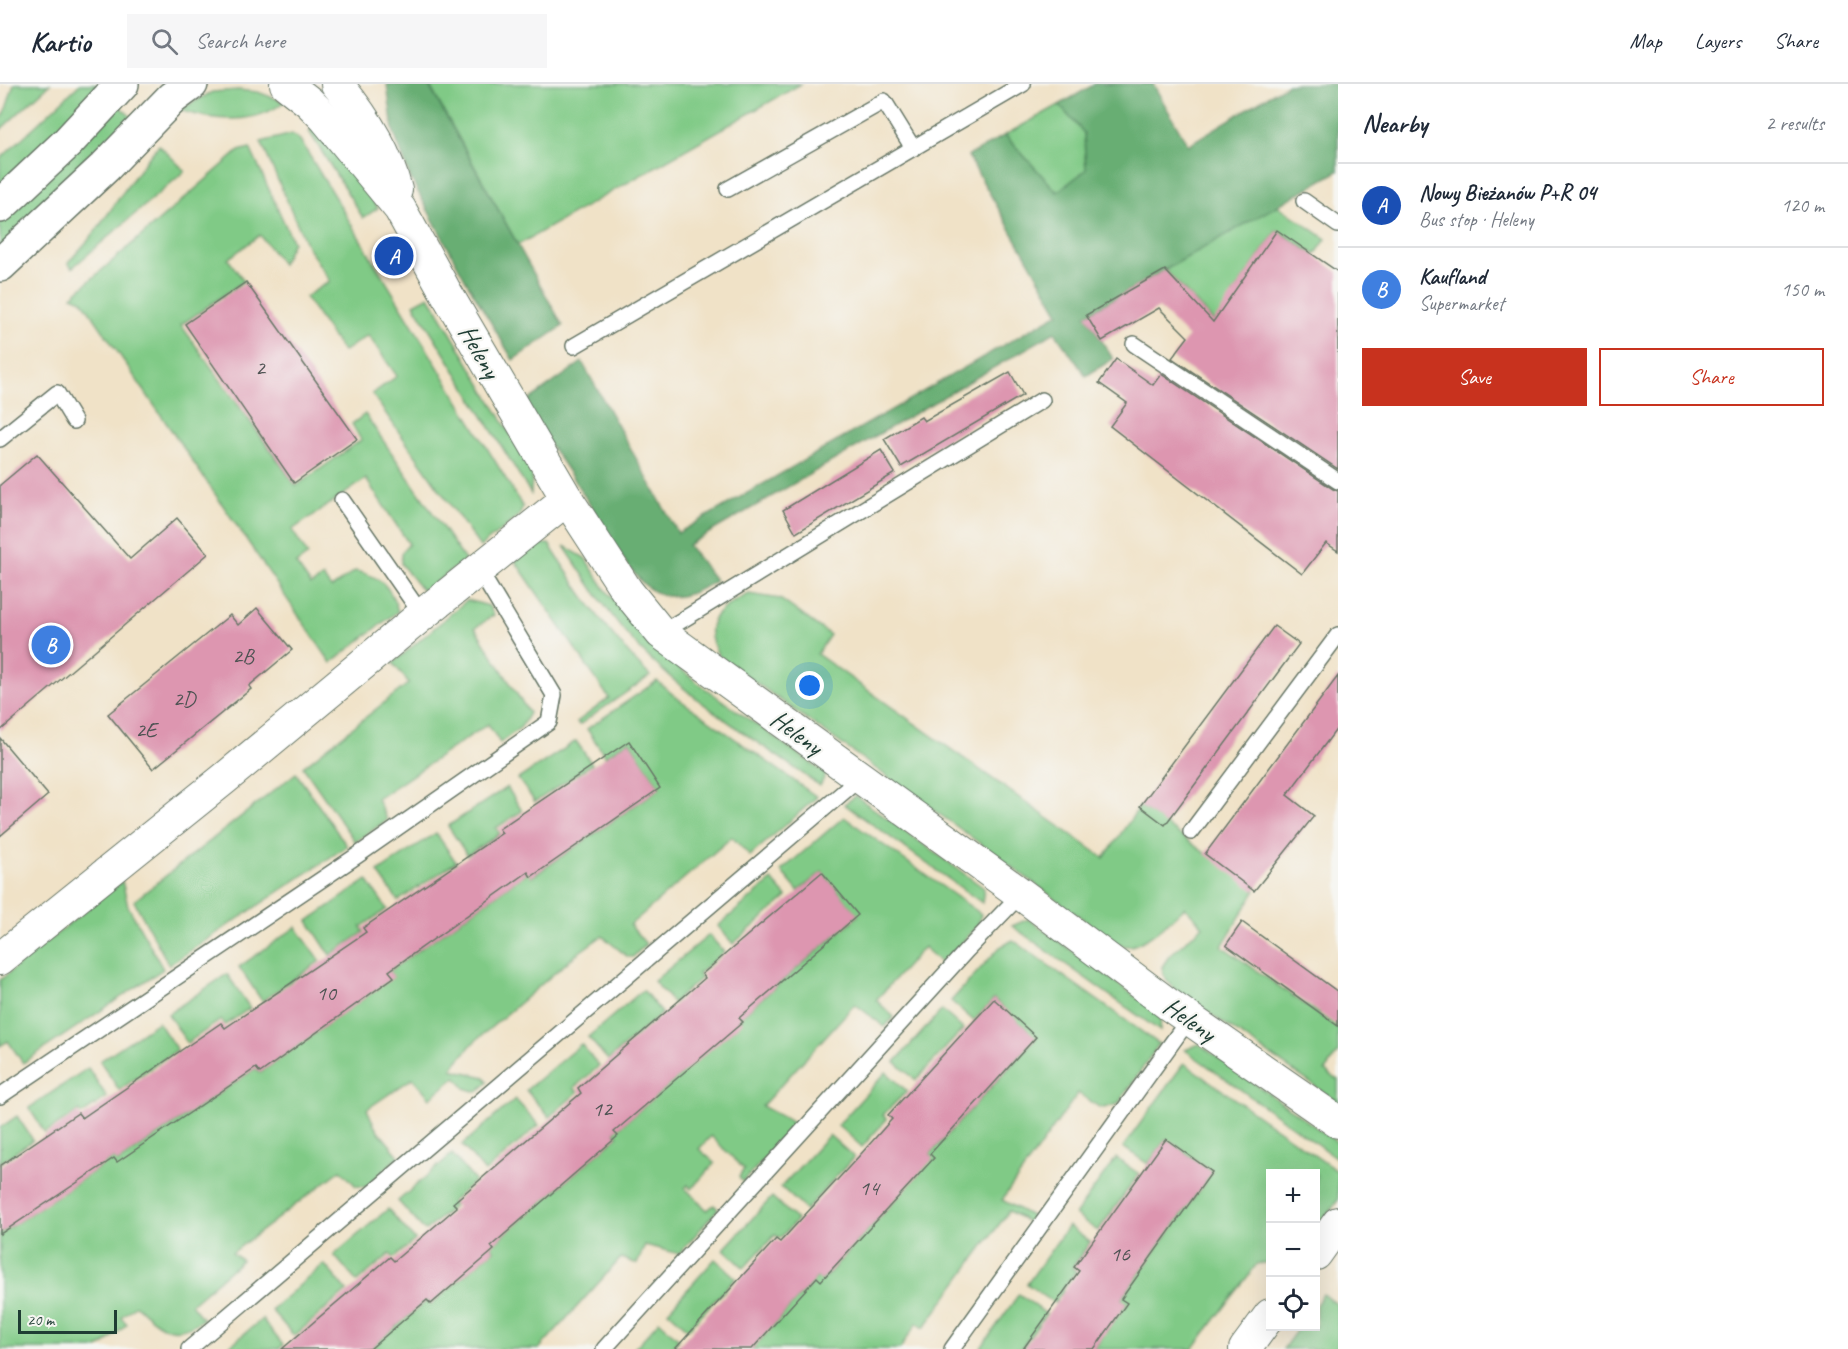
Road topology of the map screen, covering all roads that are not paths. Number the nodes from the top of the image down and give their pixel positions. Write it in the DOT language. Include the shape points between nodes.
graph roads {
  1 [pos="122,84"];
  2 [pos="191,84"];
  3 [pos="286,84"];
  4 [pos="337,84"];
  5 [pos="1023,84"];
  6 [pos="914,148"];
  7 [pos="728,189"];
  8 [pos="1304,201"];
  9 [pos="0,206"];
  10 [pos="400,209"];
  11 [pos="1338,225"];
  12 [pos="0,265"];
  13 [pos="1134,344"];
  14 [pos="574,346"];
  15 [pos="1042,400"];
  16 [pos="74,421"];
  17 [pos="0,439"];
  18 [pos="1338,481"];
  19 [pos="567,499"];
  20 [pos="342,500"];
  21 [pos="479,570"];
  22 [pos="422,615"];
  23 [pos="661,633"];
  24 [pos="1338,635"];
  25 [pos="860,778"];
  26 [pos="1191,832"];
  27 [pos="1021,894"];
  28 [pos="0,958"];
  29 [pos="1190,1019"];
  30 [pos="0,1096"];
  31 [pos="1338,1122"];
  32 [pos="1338,1223"];
  33 [pos="1320,1248"];
  34 [pos="1266,1320"];
  35 [pos="189,1349"];
  36 [pos="604,1349"];
  37 [pos="952,1349"];
  38 [pos="1245,1349"];
  1 -- 9 [label="street"];
  2 -- 12 [label="street"];
  3 -- 10 [label="street, Heleny" via="325,118"];
  4 -- 10 [label="street, Heleny" via="376,141 393,177"];
  5 -- 6 [label="lane"];
  6 -- 7 [label="lane" via="884,101"];
  6 -- 14 [label="lane"];
  8 -- 11 [label="lane"];
  10 -- 19 [label="street, Heleny"];
  13 -- 18 [label="lane"];
  15 -- 23 [label="lane"];
  16 -- 17 [label="lane" via="57,393"];
  19 -- 21 [label="street"];
  19 -- 23 [label="street, Heleny" via="627,591"];
  20 -- 22 [label="lane"];
  21 -- 22 [label="street"];
  21 -- 30 [label="lane" via="554,695 549,722"];
  22 -- 28 [label="street"];
  23 -- 25 [label="street, Heleny"];
  24 -- 26 [label="lane"];
  25 -- 27 [label="street, Heleny"];
  25 -- 35 [label="lane"];
  27 -- 29 [label="street, Heleny"];
  27 -- 36 [label="lane"];
  29 -- 31 [label="street, Heleny"];
  29 -- 37 [label="lane"];
  32 -- 33 [label="street"];
  34 -- 38 [label="street"];
}
